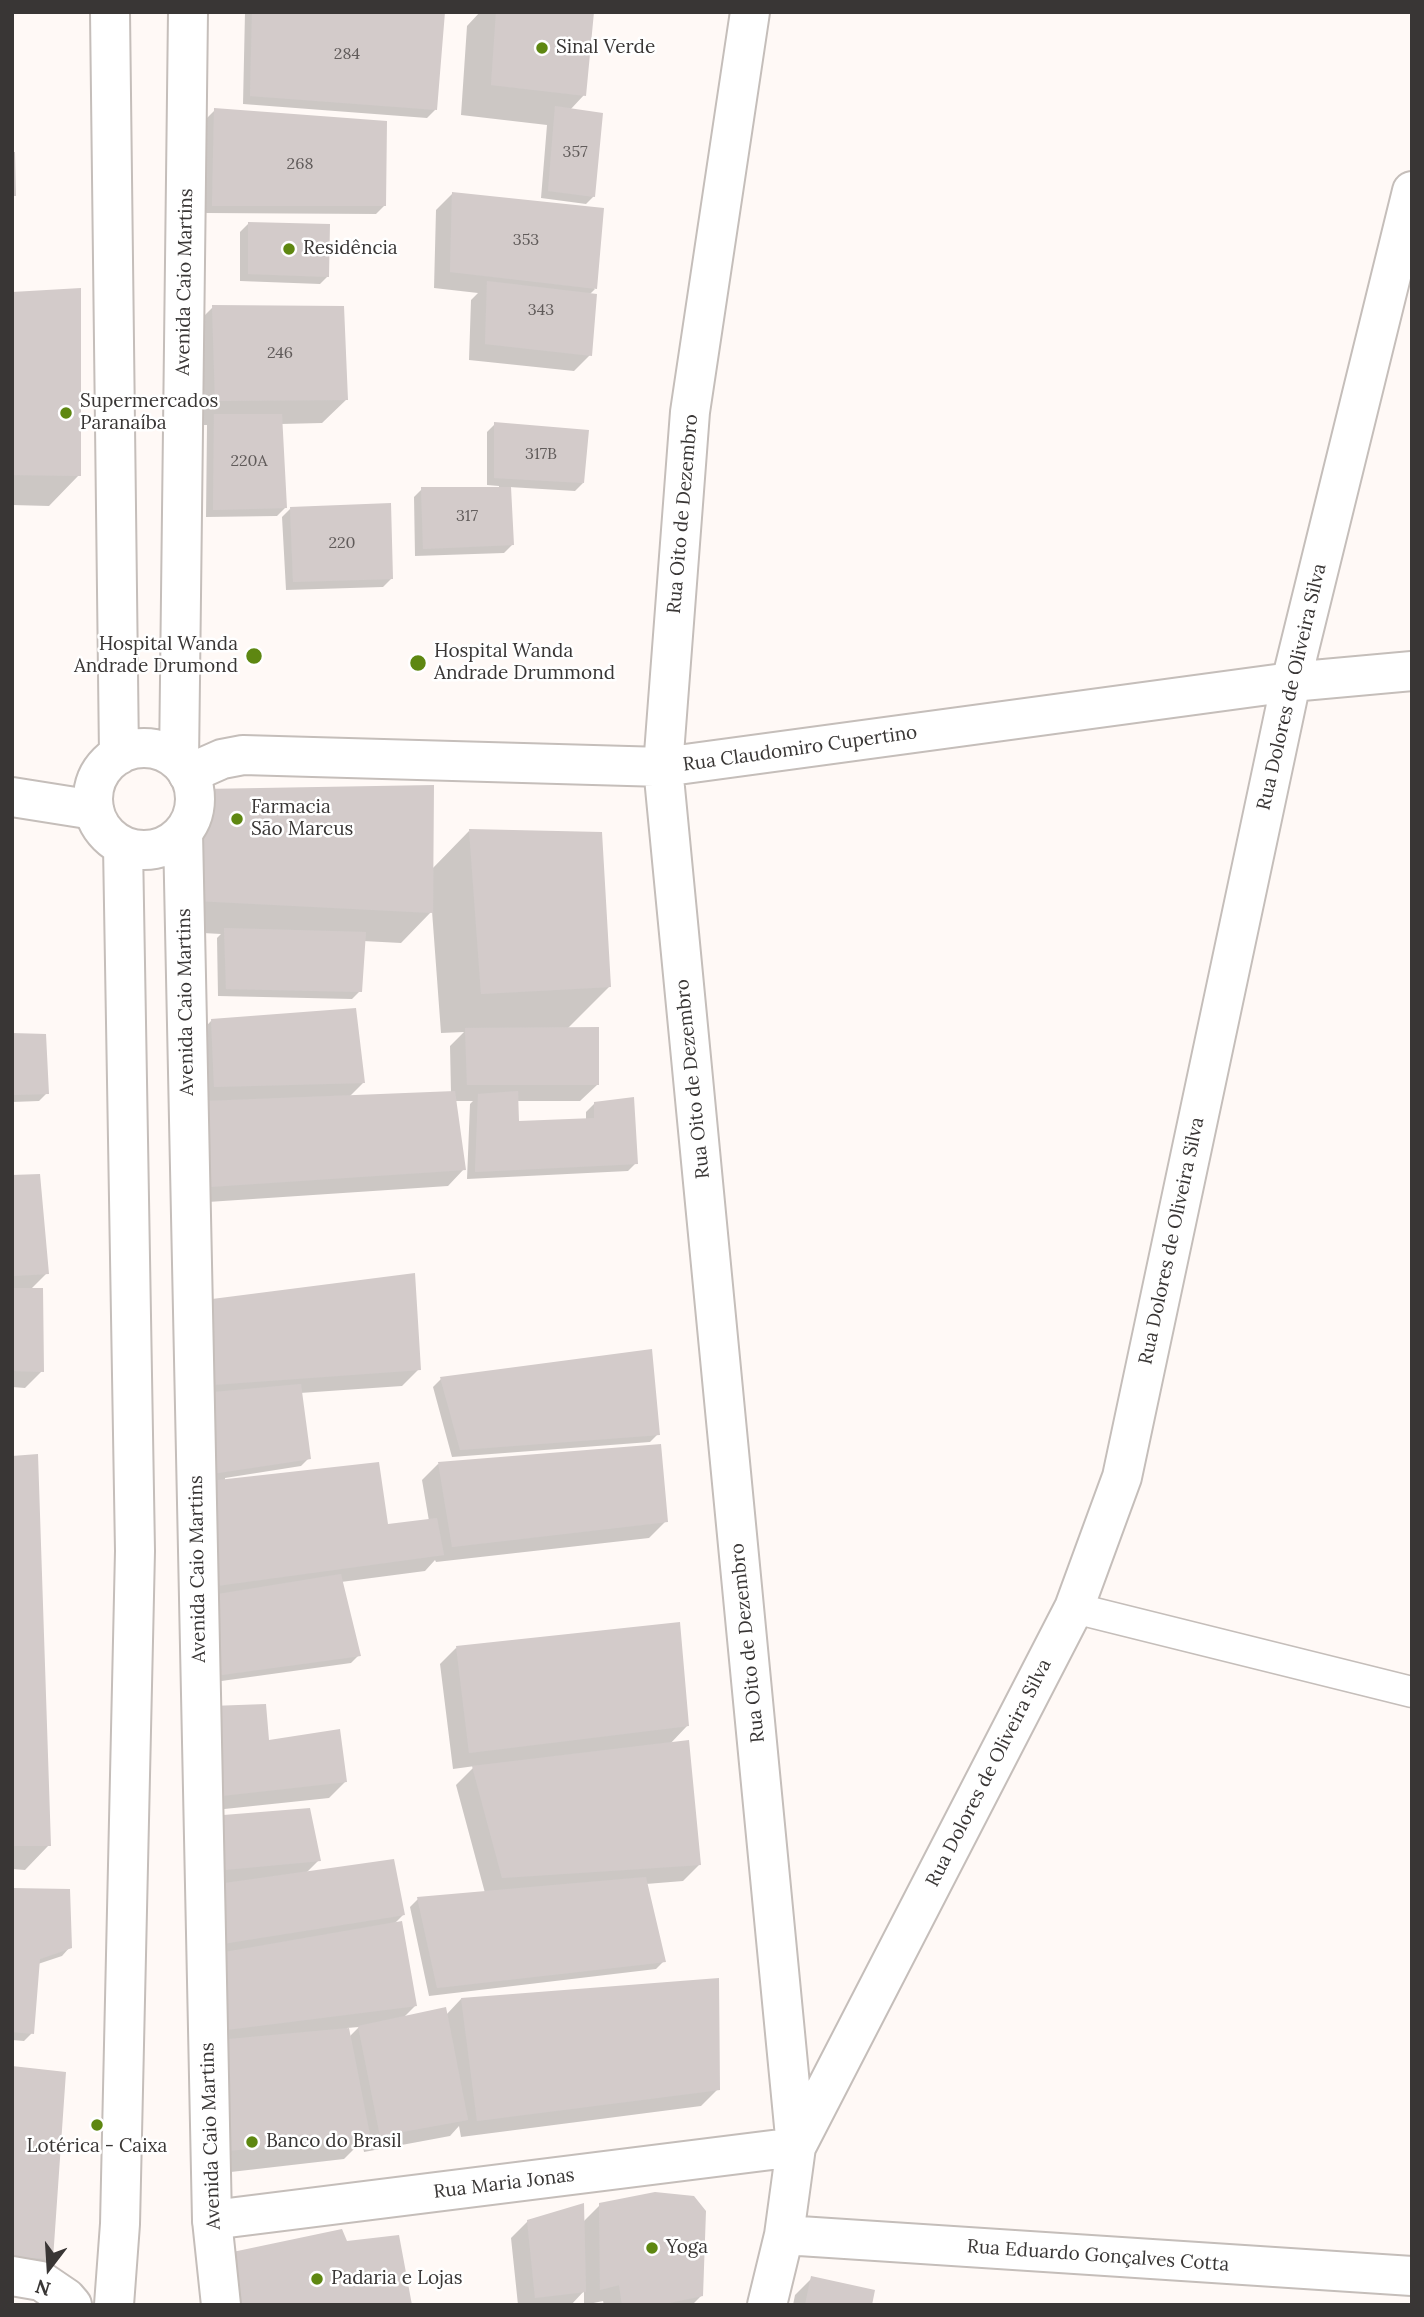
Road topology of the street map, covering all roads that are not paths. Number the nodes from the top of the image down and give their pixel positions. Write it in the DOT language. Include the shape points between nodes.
graph roads {
  1 [pos="110,12"];
  2 [pos="188,12"];
  3 [pos="750,12"];
  4 [pos="1412,191"];
  5 [pos="1412,671"];
  6 [pos="1291,682"];
  7 [pos="119,755"];
  8 [pos="663,767"];
  9 [pos="183,768"];
  10 [pos="12,797"];
  11 [pos="94,810"];
  12 [pos="183,833"];
  13 [pos="123,846"];
  14 [pos="1074,1608"];
  15 [pos="1412,1692"];
  16 [pos="796,2147"];
  17 [pos="212,2220"];
  18 [pos="784,2235"];
  19 [pos="12,2276"];
  20 [pos="1409,2286"];
  21 [pos="72,2305"];
  22 [pos="114,2305"];
  23 [pos="221,2305"];
  24 [pos="767,2305"];
  1 -- 7 [label="street"];
  2 -- 9 [label="street, Avenida Caio Martins"];
  3 -- 8 [label="street, Rua Oito de Dezembro" via="690,412"];
  4 -- 6 [label="street, Rua Dolores de Oliveira Silva"];
  5 -- 6 [label="street, Rua Claudomiro Cupertino"];
  6 -- 8 [label="street, Rua Claudomiro Cupertino"];
  6 -- 14 [label="street, Rua Dolores de Oliveira Silva" via="1122,1477"];
  7 -- 9 [label="street" via="149,748 165,753"];
  7 -- 11 [label="street" via="98,778"];
  8 -- 9 [label="street, Rua Claudomiro Cupertino" via="243,755"];
  8 -- 16 [label="street, Rua Oito de Dezembro"];
  9 -- 12 [label="street" via="195,789 195,804"];
  10 -- 11 [label="street"];
  11 -- 13 [label="street" via="99,825"];
  12 -- 13 [label="street" via="154,849"];
  12 -- 17 [label="street, Avenida Caio Martins"];
  13 -- 22 [label="street" via="135,1551 120,2224"];
  14 -- 15 [label="lane"];
  14 -- 16 [label="street, Rua Dolores de Oliveira Silva"];
  16 -- 17 [label="street, Rua Maria Jonas"];
  16 -- 18 [label="street, Rua Dolores de Oliveira Silva"];
  17 -- 23 [label="street, Avenida Caio Martins"];
  18 -- 20 [label="street, Rua Eduardo Gonçalves Cotta"];
  18 -- 24 [label="street"];
  19 -- 21 [label="street" via="41,2281"];
}
